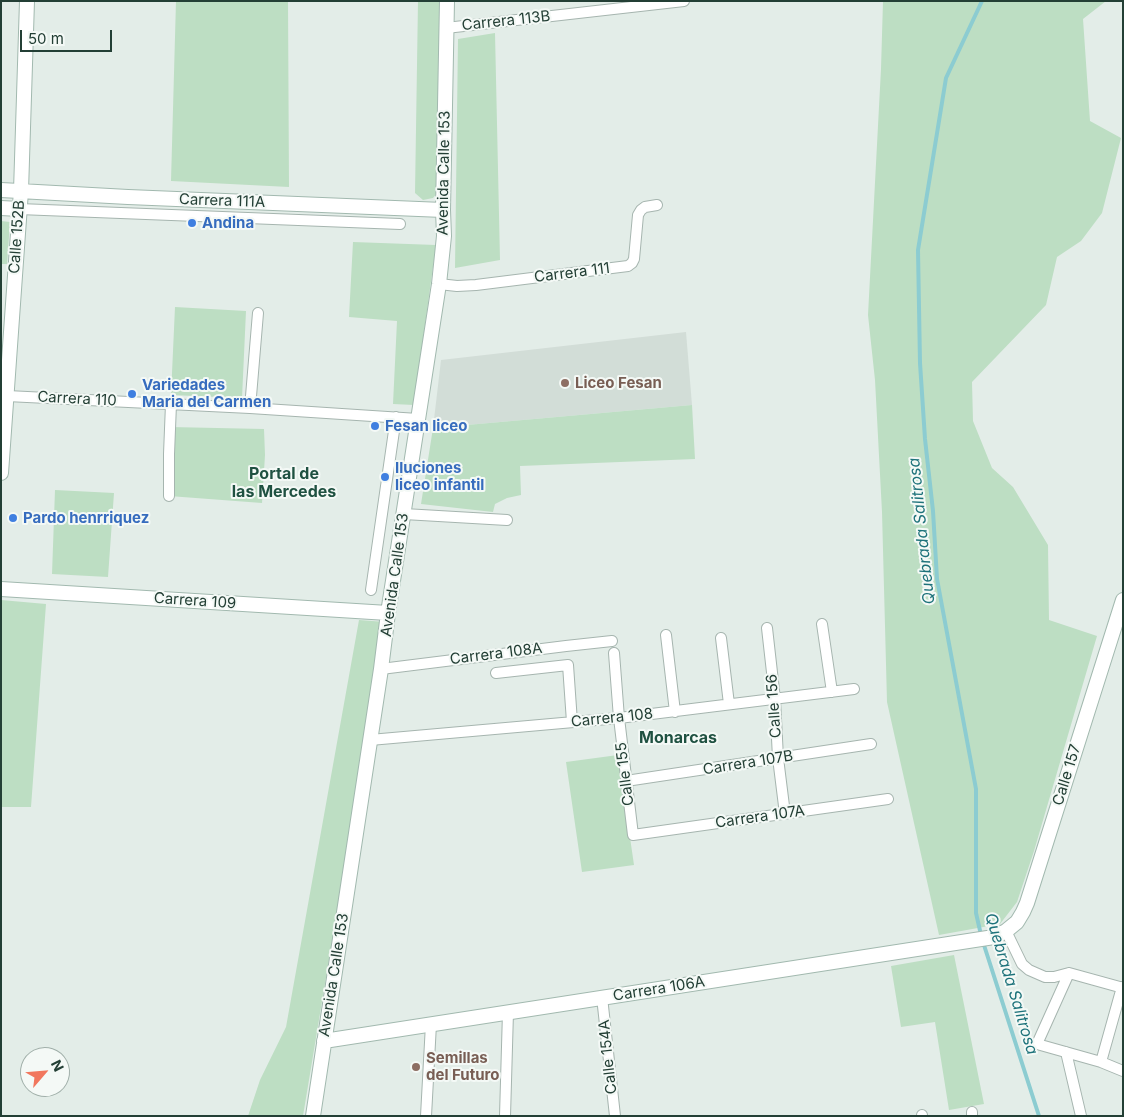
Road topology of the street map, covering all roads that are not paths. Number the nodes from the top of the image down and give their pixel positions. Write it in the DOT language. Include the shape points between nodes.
graph roads {
  1 [pos="27,1"];
  2 [pos="447,1"];
  3 [pos="684,1"];
  4 [pos="663,2"];
  5 [pos="446,28"];
  6 [pos="1,190"];
  7 [pos="21,192"];
  8 [pos="658,205"];
  9 [pos="1,208"];
  10 [pos="19,209"];
  11 [pos="443,210"];
  12 [pos="400,224"];
  13 [pos="439,284"];
  14 [pos="258,313"];
  15 [pos="6,396"];
  16 [pos="171,404"];
  17 [pos="250,408"];
  18 [pos="396,417"];
  19 [pos="418,419"];
  20 [pos="1,473"];
  21 [pos="169,496"];
  22 [pos="404,514"];
  23 [pos="507,520"];
  24 [pos="1,588"];
  25 [pos="371,590"];
  26 [pos="1123,600"];
  27 [pos="388,612"];
  28 [pos="822,624"];
  29 [pos="767,628"];
  30 [pos="666,635"];
  31 [pos="721,638"];
  32 [pos="612,642"];
  33 [pos="614,653"];
  34 [pos="381,668"];
  35 [pos="496,673"];
  36 [pos="854,689"];
  37 [pos="832,692"];
  38 [pos="775,699"];
  39 [pos="729,704"];
  40 [pos="675,712"];
  41 [pos="619,718"];
  42 [pos="572,722"];
  43 [pos="370,740"];
  44 [pos="871,744"];
  45 [pos="778,758"];
  46 [pos="626,781"];
  47 [pos="888,799"];
  48 [pos="784,814"];
  49 [pos="633,835"];
  50 [pos="1000,934"];
  51 [pos="1069,973"];
  52 [pos="1122,987"];
  53 [pos="602,998"];
  54 [pos="508,1012"];
  55 [pos="431,1024"];
  56 [pos="324,1040"];
  57 [pos="1066,1052"];
  58 [pos="1101,1062"];
  59 [pos="1123,1071"];
  60 [pos="313,1116"];
  61 [pos="426,1116"];
  62 [pos="505,1116"];
  63 [pos="615,1116"];
  64 [pos="1081,1116"];
  1 -- 7 [label="street, Calle 152B"];
  2 -- 5 [label="street, Avenida Calle 153"];
  3 -- 4 [label="street, Carrera 113B"];
  4 -- 5 [label="street, Carrera 113B"];
  5 -- 11 [label="street, Avenida Calle 153"];
  6 -- 7 [label="street, Carrera 111A"];
  7 -- 10 [label="street, Calle 152B"];
  7 -- 11 [label="street, Carrera 111A"];
  8 -- 13 [label="street, Carrera 111" via="645,207 638,215 634,259 628,266 476,285"];
  9 -- 10 [label="street, Carrera 111A"];
  10 -- 12 [label="street, Carrera 111A"];
  10 -- 15 [label="street, Calle 152B"];
  11 -- 13 [label="street, Avenida Calle 153"];
  13 -- 19 [label="street, Avenida Calle 153"];
  14 -- 17 [label="street"];
  15 -- 16 [label="street, Carrera 110"];
  15 -- 20 [label="street, Calle 152B"];
  16 -- 17 [label="street, Carrera 110"];
  16 -- 21 [label="street"];
  17 -- 18 [label="street, Carrera 110"];
  18 -- 19 [label="street, Carrera 110"];
  18 -- 25 [label="street, Avenida Calle 153"];
  19 -- 22 [label="street, Avenida Calle 153"];
  22 -- 23 [label="street"];
  22 -- 27 [label="street, Avenida Calle 153"];
  24 -- 27 [label="street, Carrera 109"];
  26 -- 50 [label="street, Calle 157" via="1027,903 1017,922"];
  27 -- 34 [label="street, Avenida Calle 153"];
  28 -- 37 [label="street"];
  29 -- 38 [label="street, Calle 156"];
  30 -- 40 [label="street"];
  31 -- 39 [label="street"];
  32 -- 34 [label="street, Carrera 108A"];
  33 -- 41 [label="street, Calle 155"];
  34 -- 43 [label="street, Avenida Calle 153"];
  35 -- 42 [label="street" via="568,665"];
  36 -- 37 [label="street, Carrera 108"];
  37 -- 38 [label="street, Carrera 108"];
  38 -- 39 [label="street, Carrera 108"];
  38 -- 45 [label="street, Calle 156"];
  39 -- 40 [label="street, Carrera 108"];
  40 -- 41 [label="street, Carrera 108"];
  41 -- 42 [label="street, Carrera 108"];
  41 -- 46 [label="street, Calle 155"];
  42 -- 43 [label="street, Carrera 108"];
  43 -- 56 [label="street, Avenida Calle 153"];
  44 -- 45 [label="street, Carrera 107B"];
  45 -- 46 [label="street, Carrera 107B"];
  45 -- 48 [label="street, Calle 156"];
  46 -- 49 [label="street, Calle 155"];
  47 -- 48 [label="street, Carrera 107A"];
  48 -- 49 [label="street, Carrera 107A"];
  50 -- 51 [label="street" via="1029,970 1045,977"];
  50 -- 53 [label="street, Carrera 106A"];
  51 -- 52 [label="street"];
  51 -- 57 [label="street" via="1037,1044"];
  52 -- 58 [label="street"];
  53 -- 54 [label="street, Carrera 106A"];
  53 -- 63 [label="street, Calle 154A"];
  54 -- 55 [label="street, Carrera 106A"];
  54 -- 62 [label="street"];
  55 -- 56 [label="street, Carrera 106A"];
  55 -- 61 [label="street"];
  56 -- 60 [label="street, Avenida Calle 153"];
  57 -- 58 [label="street"];
  57 -- 64 [label="street"];
  58 -- 59 [label="street"];
}
